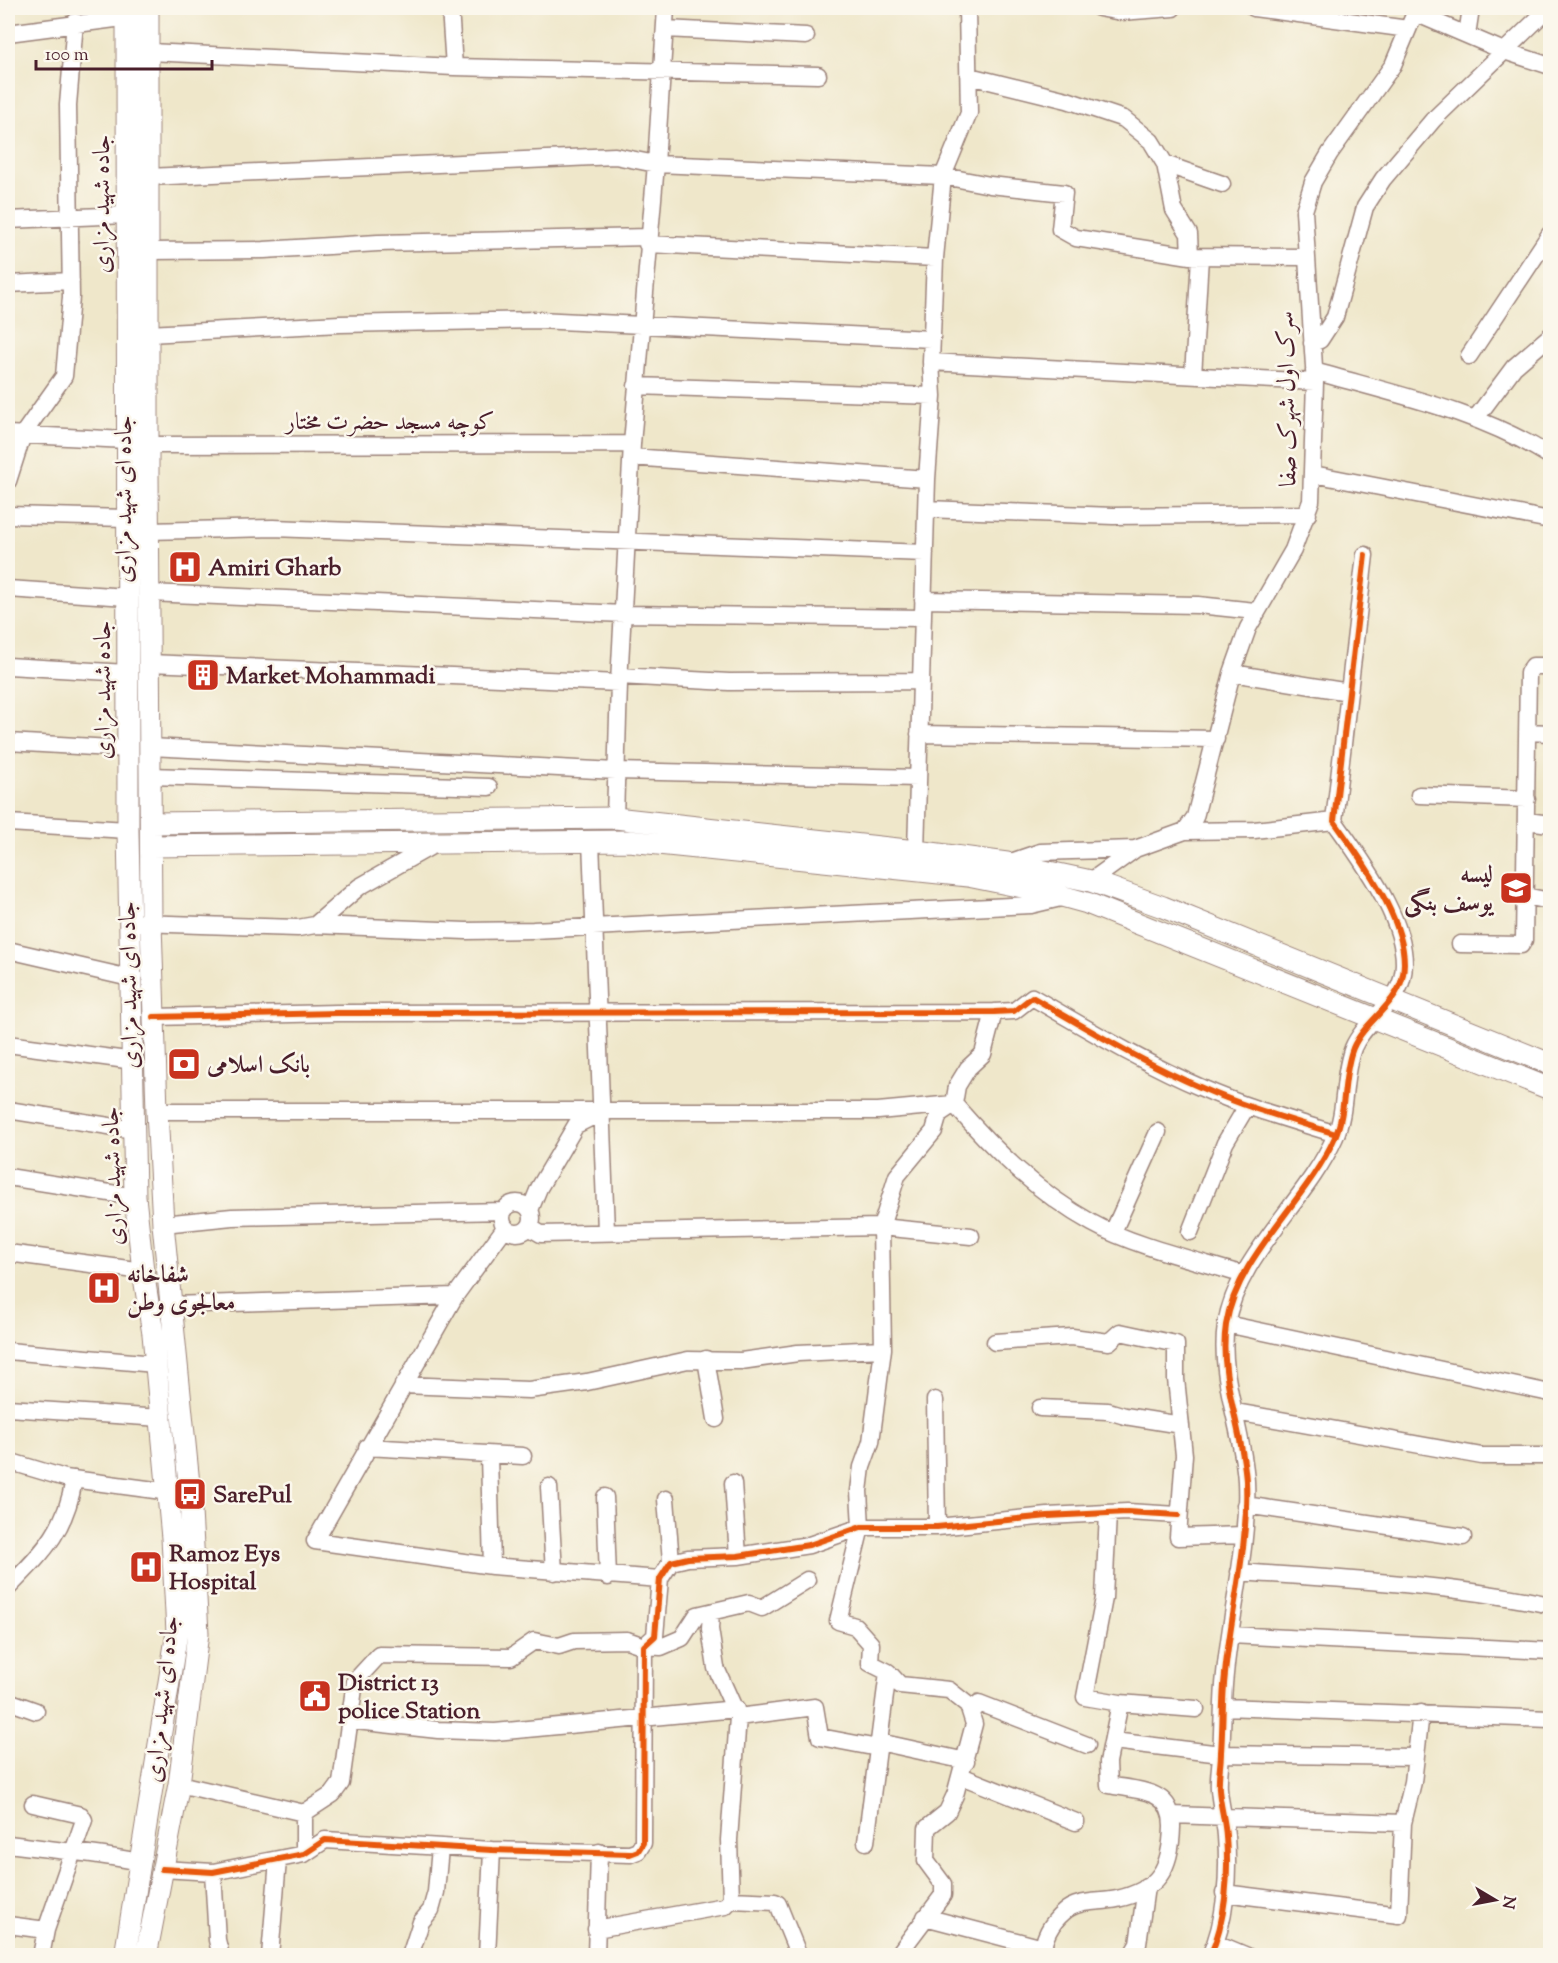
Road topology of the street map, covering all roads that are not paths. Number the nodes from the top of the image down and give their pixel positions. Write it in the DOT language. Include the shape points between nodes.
graph roads {
  1 [pos="450,8"];
  2 [pos="666,8"];
  3 [pos="967,8"];
  4 [pos="1099,8"];
  5 [pos="1173,8"];
  6 [pos="1254,8"];
  7 [pos="1471,8"];
  8 [pos="1549,8"];
  9 [pos="1416,10"];
  10 [pos="127,12"];
  11 [pos="148,12"];
  12 [pos="75,22"];
  13 [pos="664,29"];
  14 [pos="1408,29"];
  15 [pos="8,33"];
  16 [pos="1467,35"];
  17 [pos="806,36"];
  18 [pos="1504,51"];
  19 [pos="149,52"];
  20 [pos="1551,66"];
  21 [pos="454,67"];
  22 [pos="661,72"];
  23 [pos="818,75"];
  24 [pos="969,76"];
  25 [pos="656,164"];
  26 [pos="1166,164"];
  27 [pos="942,176"];
  28 [pos="148,177"];
  29 [pos="1222,184"];
  30 [pos="127,215"];
  31 [pos="71,217"];
  32 [pos="8,220"];
  33 [pos="1551,234"];
  34 [pos="648,240"];
  35 [pos="148,252"];
  36 [pos="1195,256"];
  37 [pos="1305,257"];
  38 [pos="935,258"];
  39 [pos="71,281"];
  40 [pos="8,284"];
  41 [pos="643,324"];
  42 [pos="148,334"];
  43 [pos="1551,336"];
  44 [pos="932,339"];
  45 [pos="1311,343"];
  46 [pos="1469,356"];
  47 [pos="931,362"];
  48 [pos="1193,376"];
  49 [pos="1314,376"];
  50 [pos="636,386"];
  51 [pos="933,396"];
  52 [pos="1476,418"];
  53 [pos="16,434"];
  54 [pos="126,440"];
  55 [pos="148,446"];
  56 [pos="632,451"];
  57 [pos="1551,456"];
  58 [pos="1313,474"];
  59 [pos="927,479"];
  60 [pos="8,481"];
  61 [pos="926,509"];
  62 [pos="1308,514"];
  63 [pos="8,515"];
  64 [pos="126,518"];
  65 [pos="1551,520"];
  66 [pos="148,531"];
  67 [pos="626,542"];
  68 [pos="925,553"];
  69 [pos="1365,555"];
  70 [pos="8,589"];
  71 [pos="148,593"];
  72 [pos="127,597"];
  73 [pos="923,600"];
  74 [pos="1255,611"];
  75 [pos="624,614"];
  76 [pos="923,618"];
  77 [pos="149,663"];
  78 [pos="8,666"];
  79 [pos="1551,666"];
  80 [pos="127,673"];
  81 [pos="1232,673"];
  82 [pos="619,679"];
  83 [pos="921,681"];
  84 [pos="1349,692"];
  85 [pos="1527,732"];
  86 [pos="919,734"];
  87 [pos="1551,734"];
  88 [pos="1216,740"];
  89 [pos="8,742"];
  90 [pos="150,747"];
  91 [pos="128,749"];
  92 [pos="616,771"];
  93 [pos="151,776"];
  94 [pos="918,778"];
  95 [pos="489,787"];
  96 [pos="1419,795"];
  97 [pos="1527,799"];
  98 [pos="615,818"];
  99 [pos="1334,821"];
  100 [pos="1527,821"];
  101 [pos="8,823"];
  102 [pos="151,823"];
  103 [pos="1551,824"];
  104 [pos="128,830"];
  105 [pos="1185,831"];
  106 [pos="441,841"];
  107 [pos="591,841"];
  108 [pos="151,846"];
  109 [pos="1135,849"];
  110 [pos="916,851"];
  111 [pos="1007,863"];
  112 [pos="1054,872"];
  113 [pos="1091,881"];
  114 [pos="1056,894"];
  115 [pos="1525,896"];
  116 [pos="1551,901"];
  117 [pos="129,923"];
  118 [pos="151,923"];
  119 [pos="315,925"];
  120 [pos="594,927"];
  121 [pos="1460,944"];
  122 [pos="8,950"];
  123 [pos="130,978"];
  124 [pos="1392,998"];
  125 [pos="994,1012"];
  126 [pos="596,1014"];
  127 [pos="154,1017"];
  128 [pos="1373,1017"];
  129 [pos="8,1044"];
  130 [pos="134,1061"];
  131 [pos="1551,1064"];
  132 [pos="1551,1089"];
  133 [pos="954,1104"];
  134 [pos="1247,1106"];
  135 [pos="8,1110"];
  136 [pos="157,1111"];
  137 [pos="601,1112"];
  138 [pos="134,1130"];
  139 [pos="1158,1132"];
  140 [pos="1336,1134"];
  141 [pos="8,1177"];
  142 [pos="135,1197"];
  143 [pos="504,1211"];
  144 [pos="530,1219"];
  145 [pos="163,1224"];
  146 [pos="881,1227"];
  147 [pos="504,1229"];
  148 [pos="606,1231"];
  149 [pos="1113,1232"];
  150 [pos="1190,1232"];
  151 [pos="971,1236"];
  152 [pos="8,1253"];
  153 [pos="142,1271"];
  154 [pos="1244,1275"];
  155 [pos="454,1296"];
  156 [pos="148,1299"];
  157 [pos="172,1305"];
  158 [pos="1226,1324"];
  159 [pos="996,1342"];
  160 [pos="883,1349"];
  161 [pos="8,1351"];
  162 [pos="706,1359"];
  163 [pos="155,1364"];
  164 [pos="403,1385"];
  165 [pos="1551,1393"];
  166 [pos="935,1400"];
  167 [pos="8,1408"];
  168 [pos="1040,1408"];
  169 [pos="1236,1412"];
  170 [pos="161,1418"];
  171 [pos="716,1419"];
  172 [pos="1181,1425"];
  173 [pos="367,1447"];
  174 [pos="489,1456"];
  175 [pos="523,1456"];
  176 [pos="1551,1456"];
  177 [pos="8,1461"];
  178 [pos="74,1479"];
  179 [pos="733,1483"];
  180 [pos="549,1487"];
  181 [pos="168,1492"];
  182 [pos="190,1494"];
  183 [pos="605,1497"];
  184 [pos="666,1499"];
  185 [pos="1245,1505"];
  186 [pos="1108,1513"];
  187 [pos="1178,1515"];
  188 [pos="861,1527"];
  189 [pos="937,1527"];
  190 [pos="1244,1535"];
  191 [pos="1463,1537"];
  192 [pos="738,1556"];
  193 [pos="671,1562"];
  194 [pos="492,1566"];
  195 [pos="554,1572"];
  196 [pos="1239,1572"];
  197 [pos="608,1577"];
  198 [pos="660,1580"];
  199 [pos="807,1580"];
  200 [pos="8,1588"];
  201 [pos="1551,1605"];
  202 [pos="711,1613"];
  203 [pos="1230,1635"];
  204 [pos="644,1646"];
  205 [pos="1551,1651"];
  206 [pos="888,1672"];
  207 [pos="8,1701"];
  208 [pos="1120,1703"];
  209 [pos="1223,1707"];
  210 [pos="1196,1709"];
  211 [pos="36,1711"];
  212 [pos="972,1712"];
  213 [pos="737,1713"];
  214 [pos="1421,1713"];
  215 [pos="642,1719"];
  216 [pos="1551,1719"];
  217 [pos="347,1720"];
  218 [pos="1113,1741"];
  219 [pos="879,1745"];
  220 [pos="1087,1745"];
  221 [pos="1221,1754"];
  222 [pos="1414,1757"];
  223 [pos="963,1768"];
  224 [pos="179,1784"];
  225 [pos="33,1804"];
  226 [pos="304,1813"];
  227 [pos="1172,1815"];
  228 [pos="1223,1815"];
  229 [pos="1076,1821"];
  230 [pos="1403,1823"];
  231 [pos="866,1842"];
  232 [pos="8,1844"];
  233 [pos="440,1848"];
  234 [pos="492,1850"];
  235 [pos="599,1852"];
  236 [pos="74,1854"];
  237 [pos="304,1854"];
  238 [pos="278,1860"];
  239 [pos="140,1862"];
  240 [pos="162,1869"];
  241 [pos="213,1872"];
  242 [pos="1146,1887"];
  243 [pos="1224,1893"];
  244 [pos="731,1900"];
  245 [pos="925,1917"];
  246 [pos="8,1925"];
  247 [pos="596,1929"];
  248 [pos="46,1930"];
  249 [pos="1213,1949"];
  250 [pos="1042,1952"];
  251 [pos="41,1956"];
  252 [pos="125,1956"];
  253 [pos="146,1956"];
  254 [pos="221,1956"];
  255 [pos="270,1956"];
  256 [pos="410,1956"];
  257 [pos="487,1956"];
  258 [pos="596,1956"];
  259 [pos="799,1956"];
  260 [pos="897,1956"];
  261 [pos="1131,1956"];
  262 [pos="1247,1956"];
  1 -- 21 [label="street"];
  2 -- 13 [label="street"];
  3 -- 24 [label="street"];
  4 -- 5 [label="street" via="1121,12"];
  6 -- 14 [label="street"];
  7 -- 16 [label="street"];
  8 -- 18 [label="street"];
  9 -- 14 [label="street, سرک اول شهرک صفا"];
  9 -- 16 [label="street"];
  10 -- 11 [label="street"];
  10 -- 12 [label="street"];
  10 -- 30 [label="main road, جاده شهید مزاری"];
  11 -- 19 [label="main road, جاده ای شهید مزاری"];
  12 -- 15 [label="street"];
  12 -- 31 [label="street" via="69,105"];
  13 -- 17 [label="street"];
  13 -- 22 [label="street"];
  14 -- 37 [label="street, سرک اول شهرک صفا" via="1393,65 1313,182 1304,211"];
  16 -- 18 [label="street"];
  18 -- 20 [label="street"];
  18 -- 45 [label="street" via="1433,120 1383,179 1365,207 1335,317 1320,340"];
  19 -- 21 [label="street"];
  19 -- 28 [label="main road, جاده ای شهید مزاری"];
  21 -- 22 [label="street"];
  22 -- 23 [label="street"];
  22 -- 25 [label="street"];
  24 -- 26 [label="street" via="1067,100 1124,119 1151,141"];
  24 -- 27 [label="street" via="969,113"];
  25 -- 27 [label="street"];
  25 -- 28 [label="street" via="615,156"];
  25 -- 34 [label="street"];
  26 -- 29 [label="street"];
  26 -- 36 [label="street" via="1174,210 1189,234"];
  27 -- 36 [label="street" via="1064,193 1060,229 1076,237"];
  27 -- 38 [label="street"];
  28 -- 35 [label="main road, جاده ای شهید مزاری"];
  30 -- 31 [label="street"];
  30 -- 54 [label="main road, جاده شهید مزاری"];
  31 -- 32 [label="street"];
  31 -- 39 [label="street"];
  33 -- 46 [label="street"];
  34 -- 35 [label="street" via="378,243"];
  34 -- 38 [label="street"];
  34 -- 41 [label="street"];
  35 -- 42 [label="main road, جاده ای شهید مزاری"];
  36 -- 37 [label="street"];
  36 -- 48 [label="street"];
  37 -- 45 [label="street, سرک اول شهرک صفا"];
  38 -- 44 [label="street"];
  39 -- 40 [label="street"];
  39 -- 53 [label="street" via="64,376"];
  41 -- 42 [label="street" via="538,320"];
  41 -- 44 [label="street"];
  41 -- 50 [label="street"];
  42 -- 55 [label="main road, جاده ای شهید مزاری"];
  43 -- 52 [label="street" via="1514,367"];
  44 -- 47 [label="street"];
  45 -- 49 [label="street, سرک اول شهرک صفا"];
  47 -- 48 [label="street"];
  47 -- 51 [label="street"];
  48 -- 49 [label="street"];
  49 -- 52 [label="street"];
  49 -- 58 [label="street, سرک اول شهرک صفا"];
  50 -- 51 [label="street"];
  50 -- 56 [label="street"];
  51 -- 59 [label="street"];
  52 -- 57 [label="street" via="1517,435"];
  53 -- 54 [label="street"];
  53 -- 60 [label="street"];
  54 -- 64 [label="main road, جاده شهید مزاری"];
  55 -- 56 [label="street, کوچه مسجد حضرت مختار"];
  55 -- 66 [label="main road, جاده ای شهید مزاری"];
  56 -- 59 [label="street, کوچه مسجد حضرت مختار"];
  56 -- 67 [label="street"];
  58 -- 62 [label="street, سرک اول شهرک صفا"];
  58 -- 65 [label="street"];
  59 -- 61 [label="street"];
  61 -- 62 [label="street" via="1113,516"];
  61 -- 68 [label="street"];
  62 -- 74 [label="street, سرک اول شهرک صفا" via="1293,550"];
  63 -- 64 [label="street"];
  64 -- 72 [label="main road, جاده شهید مزاری"];
  66 -- 67 [label="street" via="273,528"];
  66 -- 71 [label="main road, جاده ای شهید مزاری"];
  67 -- 68 [label="street"];
  67 -- 75 [label="street"];
  68 -- 73 [label="street"];
  69 -- 84 [label="street"];
  70 -- 72 [label="street"];
  71 -- 75 [label="street"];
  71 -- 77 [label="main road, جاده ای شهید مزاری"];
  72 -- 80 [label="main road, جاده شهید مزاری"];
  73 -- 74 [label="street" via="1197,605"];
  73 -- 76 [label="street"];
  74 -- 81 [label="street, سرک اول شهرک صفا"];
  75 -- 76 [label="street"];
  75 -- 82 [label="street"];
  76 -- 83 [label="street"];
  77 -- 82 [label="street"];
  77 -- 90 [label="main road, جاده ای شهید مزاری"];
  78 -- 80 [label="street"];
  79 -- 85 [label="street" via="1533,666 1528,673"];
  80 -- 91 [label="main road, جاده شهید مزاری"];
  81 -- 84 [label="street"];
  81 -- 88 [label="street, سرک اول شهرک صفا"];
  82 -- 83 [label="street"];
  82 -- 92 [label="street"];
  83 -- 86 [label="street"];
  84 -- 99 [label="street"];
  85 -- 87 [label="street"];
  85 -- 97 [label="street"];
  86 -- 88 [label="street"];
  86 -- 94 [label="street"];
  88 -- 105 [label="street, سرک اول شهرک صفا" via="1195,818"];
  89 -- 91 [label="street"];
  90 -- 92 [label="street"];
  90 -- 93 [label="main road, جاده ای شهید مزاری"];
  91 -- 104 [label="main road, جاده شهید مزاری"];
  92 -- 94 [label="street"];
  92 -- 98 [label="street"];
  93 -- 95 [label="street"];
  93 -- 102 [label="main road, جاده ای شهید مزاری"];
  94 -- 110 [label="street"];
  96 -- 97 [label="street"];
  97 -- 100 [label="street"];
  98 -- 102 [label="main road"];
  98 -- 110 [label="main road"];
  99 -- 105 [label="street" via="1254,830"];
  99 -- 124 [label="street" via="1393,918 1404,956 1402,980"];
  100 -- 103 [label="street"];
  100 -- 115 [label="street"];
  101 -- 104 [label="street"];
  102 -- 108 [label="main road, جاده ای شهید مزاری"];
  104 -- 117 [label="main road, جاده شهید مزاری"];
  105 -- 109 [label="street"];
  106 -- 107 [label="main road"];
  106 -- 108 [label="main road"];
  106 -- 119 [label="street" via="359,887"];
  107 -- 114 [label="main road" via="682,845 957,875"];
  107 -- 120 [label="street"];
  108 -- 118 [label="main road, جاده ای شهید مزاری"];
  109 -- 111 [label="street" via="1040,852"];
  109 -- 113 [label="street"];
  110 -- 111 [label="main road"];
  111 -- 112 [label="main road"];
  112 -- 113 [label="main road"];
  112 -- 114 [label="main road"];
  113 -- 124 [label="main road"];
  114 -- 120 [label="street" via="1031,905"];
  114 -- 128 [label="main road"];
  115 -- 116 [label="street"];
  115 -- 121 [label="street" via="1521,945"];
  117 -- 118 [label="street"];
  117 -- 123 [label="main road, جاده شهید مزاری"];
  118 -- 119 [label="street" via="298,928"];
  118 -- 127 [label="main road, جاده ای شهید مزاری"];
  119 -- 120 [label="street" via="466,931"];
  120 -- 126 [label="street"];
  122 -- 123 [label="street"];
  123 -- 130 [label="main road, جاده شهید مزاری"];
  124 -- 128 [label="street"];
  124 -- 131 [label="main road"];
  125 -- 126 [label="street"];
  125 -- 133 [label="street" via="982,1054 957,1086"];
  125 -- 134 [label="street" via="1014,1011 1032,997 1144,1061"];
  126 -- 127 [label="street"];
  126 -- 137 [label="street"];
  127 -- 136 [label="main road, جاده ای شهید مزاری"];
  128 -- 132 [label="main road"];
  128 -- 140 [label="street" via="1353,1049"];
  129 -- 130 [label="street"];
  130 -- 138 [label="main road, جاده شهید مزاری"];
  133 -- 137 [label="street" via="878,1111"];
  133 -- 146 [label="street" via="939,1114 934,1131 897,1176"];
  133 -- 149 [label="street" via="993,1149 1057,1202"];
  134 -- 140 [label="street"];
  134 -- 150 [label="street" via="1225,1143"];
  135 -- 138 [label="street"];
  136 -- 137 [label="street"];
  136 -- 145 [label="main road, جاده ای شهید مزاری"];
  137 -- 144 [label="street" via="576,1125 539,1188"];
  137 -- 148 [label="street"];
  138 -- 142 [label="main road, جاده شهید مزاری"];
  139 -- 149 [label="street"];
  140 -- 154 [label="street"];
  141 -- 142 [label="street"];
  142 -- 153 [label="main road, جاده شهید مزاری"];
  143 -- 144 [label="street" via="516,1203 525,1206"];
  143 -- 145 [label="street" via="244,1216"];
  143 -- 147 [label="street"];
  144 -- 147 [label="street" via="521,1232"];
  144 -- 148 [label="street" via="542,1234"];
  145 -- 157 [label="main road, جاده ای شهید مزاری"];
  146 -- 148 [label="street"];
  146 -- 151 [label="street"];
  146 -- 160 [label="street"];
  147 -- 155 [label="street"];
  149 -- 154 [label="street"];
  152 -- 153 [label="street"];
  153 -- 156 [label="main road, جاده شهید مزاری"];
  154 -- 158 [label="street"];
  155 -- 157 [label="street"];
  155 -- 164 [label="street"];
  156 -- 163 [label="main road, جاده ای شهید مزاری"];
  157 -- 182 [label="main road, جاده ای شهید مزاری"];
  158 -- 165 [label="street"];
  158 -- 169 [label="street" via="1224,1360"];
  159 -- 172 [label="street" via="1072,1337 1109,1342 1121,1332 1176,1344"];
  160 -- 162 [label="street" via="798,1353 741,1361"];
  160 -- 188 [label="street" via="871,1442 859,1491"];
  161 -- 163 [label="street"];
  162 -- 164 [label="street" via="529,1390"];
  162 -- 171 [label="street"];
  163 -- 170 [label="main road, جاده ای شهید مزاری"];
  164 -- 173 [label="street"];
  166 -- 189 [label="street"];
  167 -- 170 [label="street"];
  168 -- 172 [label="street" via="1108,1411"];
  169 -- 176 [label="street" via="1482,1456"];
  169 -- 185 [label="street" via="1246,1480"];
  170 -- 181 [label="main road, جاده ای شهید مزاری"];
  172 -- 187 [label="street" via="1184,1455"];
  173 -- 174 [label="street"];
  173 -- 194 [label="street" via="315,1541"];
  174 -- 175 [label="street"];
  174 -- 194 [label="street"];
  177 -- 178 [label="street"];
  178 -- 181 [label="street"];
  178 -- 200 [label="street" via="70,1506 59,1531"];
  179 -- 192 [label="street"];
  180 -- 195 [label="street"];
  181 -- 182 [label="street"];
  181 -- 239 [label="main road, جاده ای شهید مزاری" via="177,1632"];
  182 -- 224 [label="main road, جاده ای شهید مزاری" via="198,1634"];
  183 -- 197 [label="street"];
  184 -- 193 [label="street"];
  185 -- 190 [label="street"];
  185 -- 191 [label="street"];
  186 -- 187 [label="street"];
  186 -- 189 [label="street"];
  186 -- 208 [label="street" via="1104,1598 1085,1697"];
  187 -- 190 [label="street" via="1178,1537"];
  188 -- 189 [label="street"];
  188 -- 192 [label="street" via="808,1545"];
  188 -- 206 [label="street" via="838,1621 855,1626 871,1644 870,1663"];
  190 -- 196 [label="street"];
  192 -- 193 [label="street"];
  193 -- 198 [label="street"];
  194 -- 195 [label="street"];
  195 -- 197 [label="street"];
  196 -- 201 [label="street" via="1363,1580 1509,1596"];
  196 -- 203 [label="street"];
  197 -- 198 [label="street"];
  198 -- 204 [label="street" via="655,1636"];
  199 -- 202 [label="street" via="762,1608 749,1603"];
  202 -- 204 [label="street" via="697,1615 682,1638 661,1647"];
  202 -- 213 [label="street" via="716,1668"];
  203 -- 205 [label="street"];
  203 -- 209 [label="street"];
  204 -- 215 [label="street"];
  204 -- 217 [label="street" via="627,1640 574,1641 559,1646 534,1641 511,1656 379,1655 355,1682"];
  206 -- 212 [label="street" via="900,1685 948,1690"];
  206 -- 219 [label="street"];
  207 -- 211 [label="street"];
  208 -- 210 [label="street"];
  208 -- 218 [label="street"];
  209 -- 214 [label="street"];
  209 -- 221 [label="street"];
  212 -- 220 [label="street" via="979,1703"];
  212 -- 223 [label="street" via="974,1724"];
  213 -- 215 [label="street"];
  213 -- 219 [label="street" via="815,1707 820,1737"];
  213 -- 244 [label="street" via="729,1840"];
  214 -- 216 [label="street"];
  214 -- 222 [label="street"];
  215 -- 217 [label="street" via="495,1732"];
  215 -- 235 [label="street" via="642,1843 638,1851 630,1854"];
  217 -- 226 [label="street" via="341,1783 333,1794"];
  218 -- 221 [label="street"];
  218 -- 227 [label="street" via="1108,1762 1109,1785 1155,1795 1168,1804"];
  219 -- 223 [label="street" via="915,1747"];
  219 -- 231 [label="street"];
  221 -- 222 [label="street"];
  221 -- 228 [label="street" via="1218,1785"];
  222 -- 230 [label="street" via="1413,1782"];
  223 -- 229 [label="street"];
  223 -- 245 [label="street" via="947,1812 927,1828 926,1861 943,1884 943,1895"];
  224 -- 226 [label="street"];
  224 -- 240 [label="main road, جاده ای شهید مزاری"];
  225 -- 236 [label="street" via="84,1817"];
  226 -- 237 [label="street"];
  227 -- 228 [label="street"];
  227 -- 242 [label="street" via="1172,1846 1164,1873"];
  228 -- 230 [label="street"];
  228 -- 243 [label="street" via="1227,1874"];
  230 -- 243 [label="street" via="1399,1915"];
  232 -- 236 [label="street"];
  233 -- 234 [label="street"];
  233 -- 237 [label="street" via="325,1840"];
  233 -- 256 [label="street" via="431,1910 421,1922"];
  234 -- 235 [label="street"];
  234 -- 257 [label="street"];
  235 -- 247 [label="street"];
  236 -- 239 [label="street" via="102,1854"];
  236 -- 248 [label="street"];
  237 -- 238 [label="street"];
  238 -- 241 [label="street"];
  238 -- 255 [label="street"];
  239 -- 252 [label="main road, جاده ای شهید مزاری"];
  240 -- 241 [label="street"];
  240 -- 253 [label="main road, جاده ای شهید مزاری"];
  241 -- 254 [label="street"];
  242 -- 250 [label="street" via="1118,1899 1089,1902 1066,1910 1049,1929"];
  242 -- 261 [label="street" via="1138,1944"];
  243 -- 249 [label="street"];
  244 -- 247 [label="street" via="725,1906"];
  244 -- 259 [label="street" via="777,1903"];
  245 -- 250 [label="street"];
  245 -- 260 [label="street"];
  246 -- 248 [label="street"];
  247 -- 258 [label="street"];
  248 -- 251 [label="street"];
  249 -- 262 [label="street"];
}
